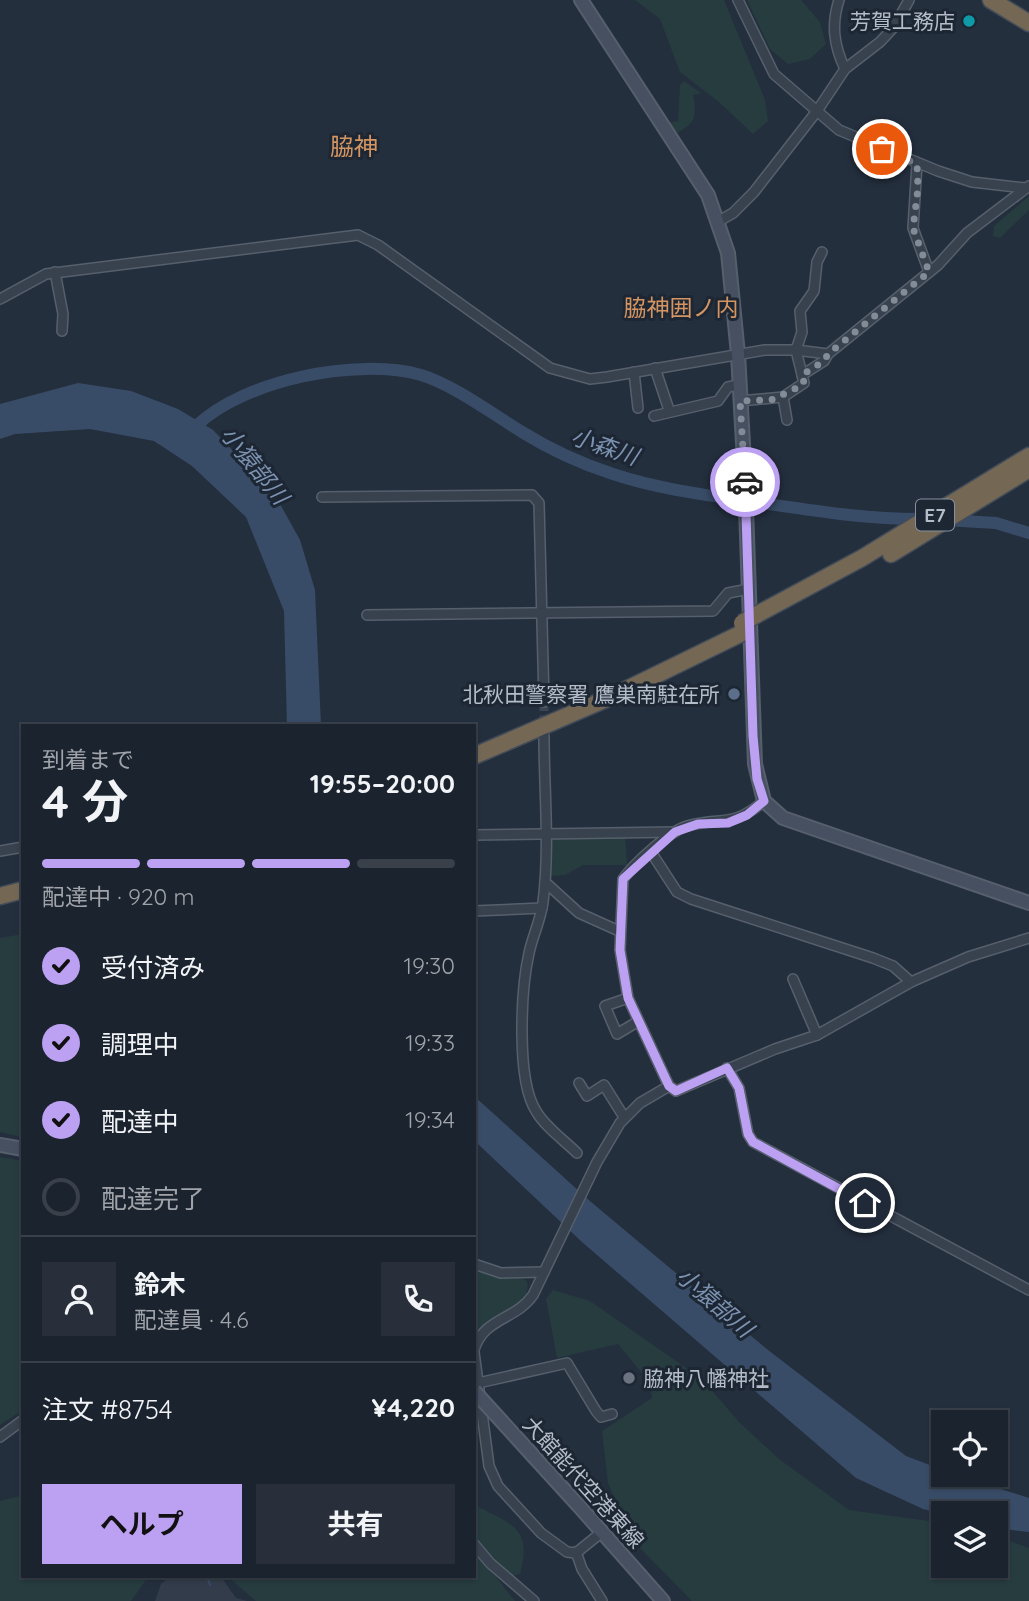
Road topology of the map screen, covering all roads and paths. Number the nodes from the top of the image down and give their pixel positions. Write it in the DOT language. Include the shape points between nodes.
graph roads {
  1 [pos="580,0"];
  2 [pos="738,0"];
  3 [pos="839,0"];
  4 [pos="909,0"];
  5 [pos="991,0"];
  6 [pos="1029,23"];
  7 [pos="845,69"];
  8 [pos="817,111"];
  9 [pos="917,164"];
  10 [pos="1027,187"];
  11 [pos="719,220"];
  12 [pos="822,252"];
  13 [pos="55,272"];
  14 [pos="929,272"];
  15 [pos="0,299"];
  16 [pos="62,331"];
  17 [pos="796,350"];
  18 [pos="738,354"];
  19 [pos="828,354"];
  20 [pos="656,368"];
  21 [pos="634,372"];
  22 [pos="802,375"];
  23 [pos="739,385"];
  24 [pos="783,397"];
  25 [pos="740,401"];
  26 [pos="638,408"];
  27 [pos="669,410"];
  28 [pos="654,416"];
  29 [pos="787,420"];
  30 [pos="1029,449"];
  31 [pos="1029,456"];
  32 [pos="1018,473"];
  33 [pos="322,497"];
  34 [pos="749,589"];
  35 [pos="542,612"];
  36 [pos="367,615"];
  37 [pos="750,624"];
  38 [pos="544,702"];
  39 [pos="544,736"];
  40 [pos="476,746"];
  41 [pos="476,755"];
  42 [pos="764,801"];
  43 [pos="544,832"];
  44 [pos="675,832"];
  45 [pos="476,835"];
  46 [pos="21,847"];
  47 [pos="0,851"];
  48 [pos="651,852"];
  49 [pos="545,882"];
  50 [pos="21,891"];
  51 [pos="0,896"];
  52 [pos="21,899"];
  53 [pos="1029,903"];
  54 [pos="0,904"];
  55 [pos="542,908"];
  56 [pos="476,911"];
  57 [pos="619,931"];
  58 [pos="1029,938"];
  59 [pos="793,979"];
  60 [pos="911,982"];
  61 [pos="628,998"];
  62 [pos="637,1022"];
  63 [pos="817,1035"];
  64 [pos="727,1068"];
  65 [pos="579,1083"];
  66 [pos="669,1086"];
  67 [pos="624,1118"];
  68 [pos="0,1145"];
  69 [pos="19,1148"];
  70 [pos="577,1153"];
  71 [pos="476,1265"];
  72 [pos="544,1272"];
  73 [pos="1029,1290"];
  74 [pos="476,1346"];
  75 [pos="476,1387"];
  76 [pos="612,1414"];
  77 [pos="21,1421"];
  78 [pos="0,1437"];
  79 [pos="602,1532"];
  80 [pos="476,1546"];
  81 [pos="576,1552"];
  82 [pos="534,1601"];
  83 [pos="601,1601"];
  84 [pos="663,1601"];
  1 -- 11 [label="street" via="708,195"];
  2 -- 8 [label="street" via="774,74"];
  3 -- 7 [label="street" via="835,46"];
  4 -- 7 [label="street" via="894,27"];
  5 -- 6 [label="highway"];
  7 -- 8 [label="street"];
  8 -- 9 [label="street" via="847,135"];
  8 -- 11 [label="street" via="748,199"];
  9 -- 10 [label="street" via="972,182"];
  9 -- 14 [label="street" via="913,228"];
  10 -- 14 [label="street" via="967,233"];
  11 -- 18 [label="street"];
  12 -- 17 [label="street" via="814,291 800,311 802,332"];
  13 -- 15 [label="street"];
  13 -- 16 [label="street"];
  13 -- 21 [label="street" via="358,235 550,368 590,379"];
  14 -- 19 [label="street"];
  17 -- 18 [label="street"];
  17 -- 19 [label="street"];
  17 -- 22 [label="street"];
  18 -- 20 [label="street"];
  18 -- 23 [label="street"];
  19 -- 22 [label="street"];
  20 -- 21 [label="street"];
  20 -- 27 [label="street"];
  21 -- 26 [label="street"];
  22 -- 24 [label="street" via="804,383"];
  23 -- 25 [label="street"];
  23 -- 27 [label="street" via="728,387 718,401"];
  24 -- 25 [label="street"];
  24 -- 29 [label="street"];
  25 -- 34 [label="street"];
  27 -- 28 [label="street"];
  30 -- 32 [label="highway"];
  31 -- 32 [label="highway"];
  32 -- 37 [label="highway, E7"];
  33 -- 35 [label="street" via="532,495 539,503"];
  34 -- 35 [label="street" via="728,593 713,611"];
  34 -- 42 [label="street" via="753,736"];
  35 -- 36 [label="street"];
  35 -- 38 [label="street"];
  37 -- 40 [label="highway, E7"];
  37 -- 41 [label="highway, E7" via="613,696"];
  39 -- 43 [label="street"];
  42 -- 44 [label="street" via="728,823 698,824"];
  42 -- 53 [label="street" via="783,818"];
  43 -- 44 [label="street"];
  43 -- 45 [label="street"];
  43 -- 49 [label="street"];
  44 -- 48 [label="street"];
  46 -- 47 [label="street"];
  48 -- 57 [label="street" via="623,879"];
  48 -- 60 [label="street" via="677,892 691,899 873,958 893,966"];
  49 -- 55 [label="street"];
  49 -- 57 [label="street" via="579,913"];
  50 -- 51 [label="highway"];
  52 -- 54 [label="highway"];
  55 -- 56 [label="street"];
  55 -- 70 [label="street" via="526,976 524,1061 536,1112"];
  57 -- 61 [label="street"];
  58 -- 60 [label="street" via="968,957"];
  59 -- 63 [label="street"];
  60 -- 63 [label="street"];
  61 -- 62 [label="street"];
  61 -- 62 [label="street" via="605,1006 617,1034"];
  62 -- 66 [label="street"];
  63 -- 64 [label="street"];
  64 -- 66 [label="street" via="676,1091"];
  64 -- 73 [label="street" via="739,1088 753,1142"];
  65 -- 67 [label="street" via="587,1096 604,1085"];
  66 -- 67 [label="street"];
  67 -- 72 [label="street" via="597,1162"];
  68 -- 69 [label="street"];
  71 -- 72 [label="street" via="501,1273"];
  72 -- 74 [label="street" via="527,1304 490,1324"];
  75 -- 76 [label="street" via="567,1363 596,1411 601,1416"];
  75 -- 79 [label="street, 大館能代空港東線, bridge"];
  75 -- 81 [label="street" via="489,1466 498,1486 541,1533 567,1552"];
  77 -- 78 [label="street"];
  79 -- 81 [label="street"];
  79 -- 84 [label="street, 大館能代空港東線"];
  80 -- 82 [label="street"];
  81 -- 83 [label="street"];
}
